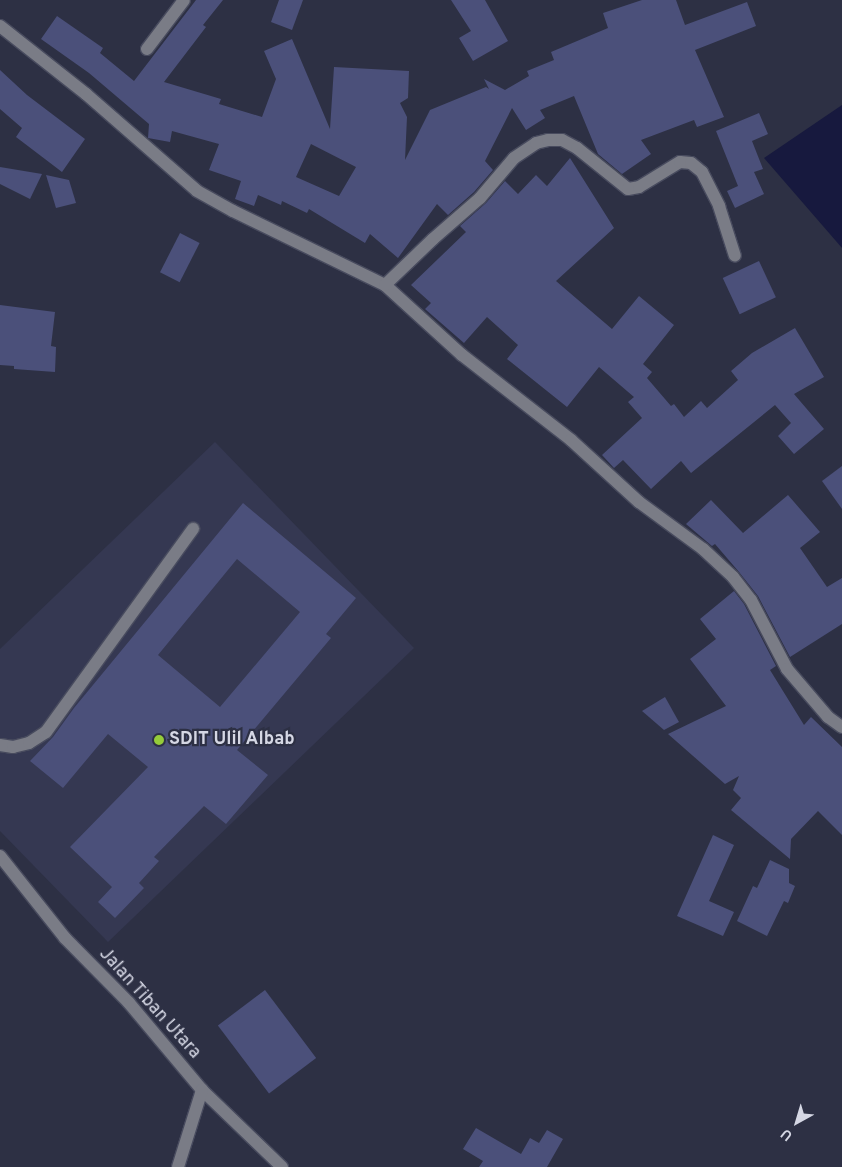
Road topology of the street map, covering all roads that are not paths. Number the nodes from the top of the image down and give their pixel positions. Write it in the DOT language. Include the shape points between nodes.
graph roads {
  1 [pos="184,0"];
  2 [pos="0,26"];
  3 [pos="147,49"];
  4 [pos="735,256"];
  5 [pos="385,285"];
  6 [pos="193,529"];
  7 [pos="842,727"];
  8 [pos="0,745"];
  9 [pos="0,856"];
  10 [pos="202,1090"];
  11 [pos="178,1167"];
  12 [pos="282,1167"];
  1 -- 3 [label="street"];
  2 -- 5 [label="street" via="86,94 197,191"];
  4 -- 5 [label="street" via="719,206 702,172 691,163 680,162 639,187 628,189 577,148 562,140 548,140 536,143 514,158 480,198"];
  5 -- 7 [label="street" via="462,355 571,440 639,502 703,549 733,577 751,600 788,669 828,717"];
  6 -- 8 [label="street" via="46,732 29,743 14,747"];
  9 -- 10 [label="street, Jalan Tiban Utara" via="65,938 129,1003"];
  10 -- 11 [label="street"];
  10 -- 12 [label="street, Jalan Tiban Utara"];
}
